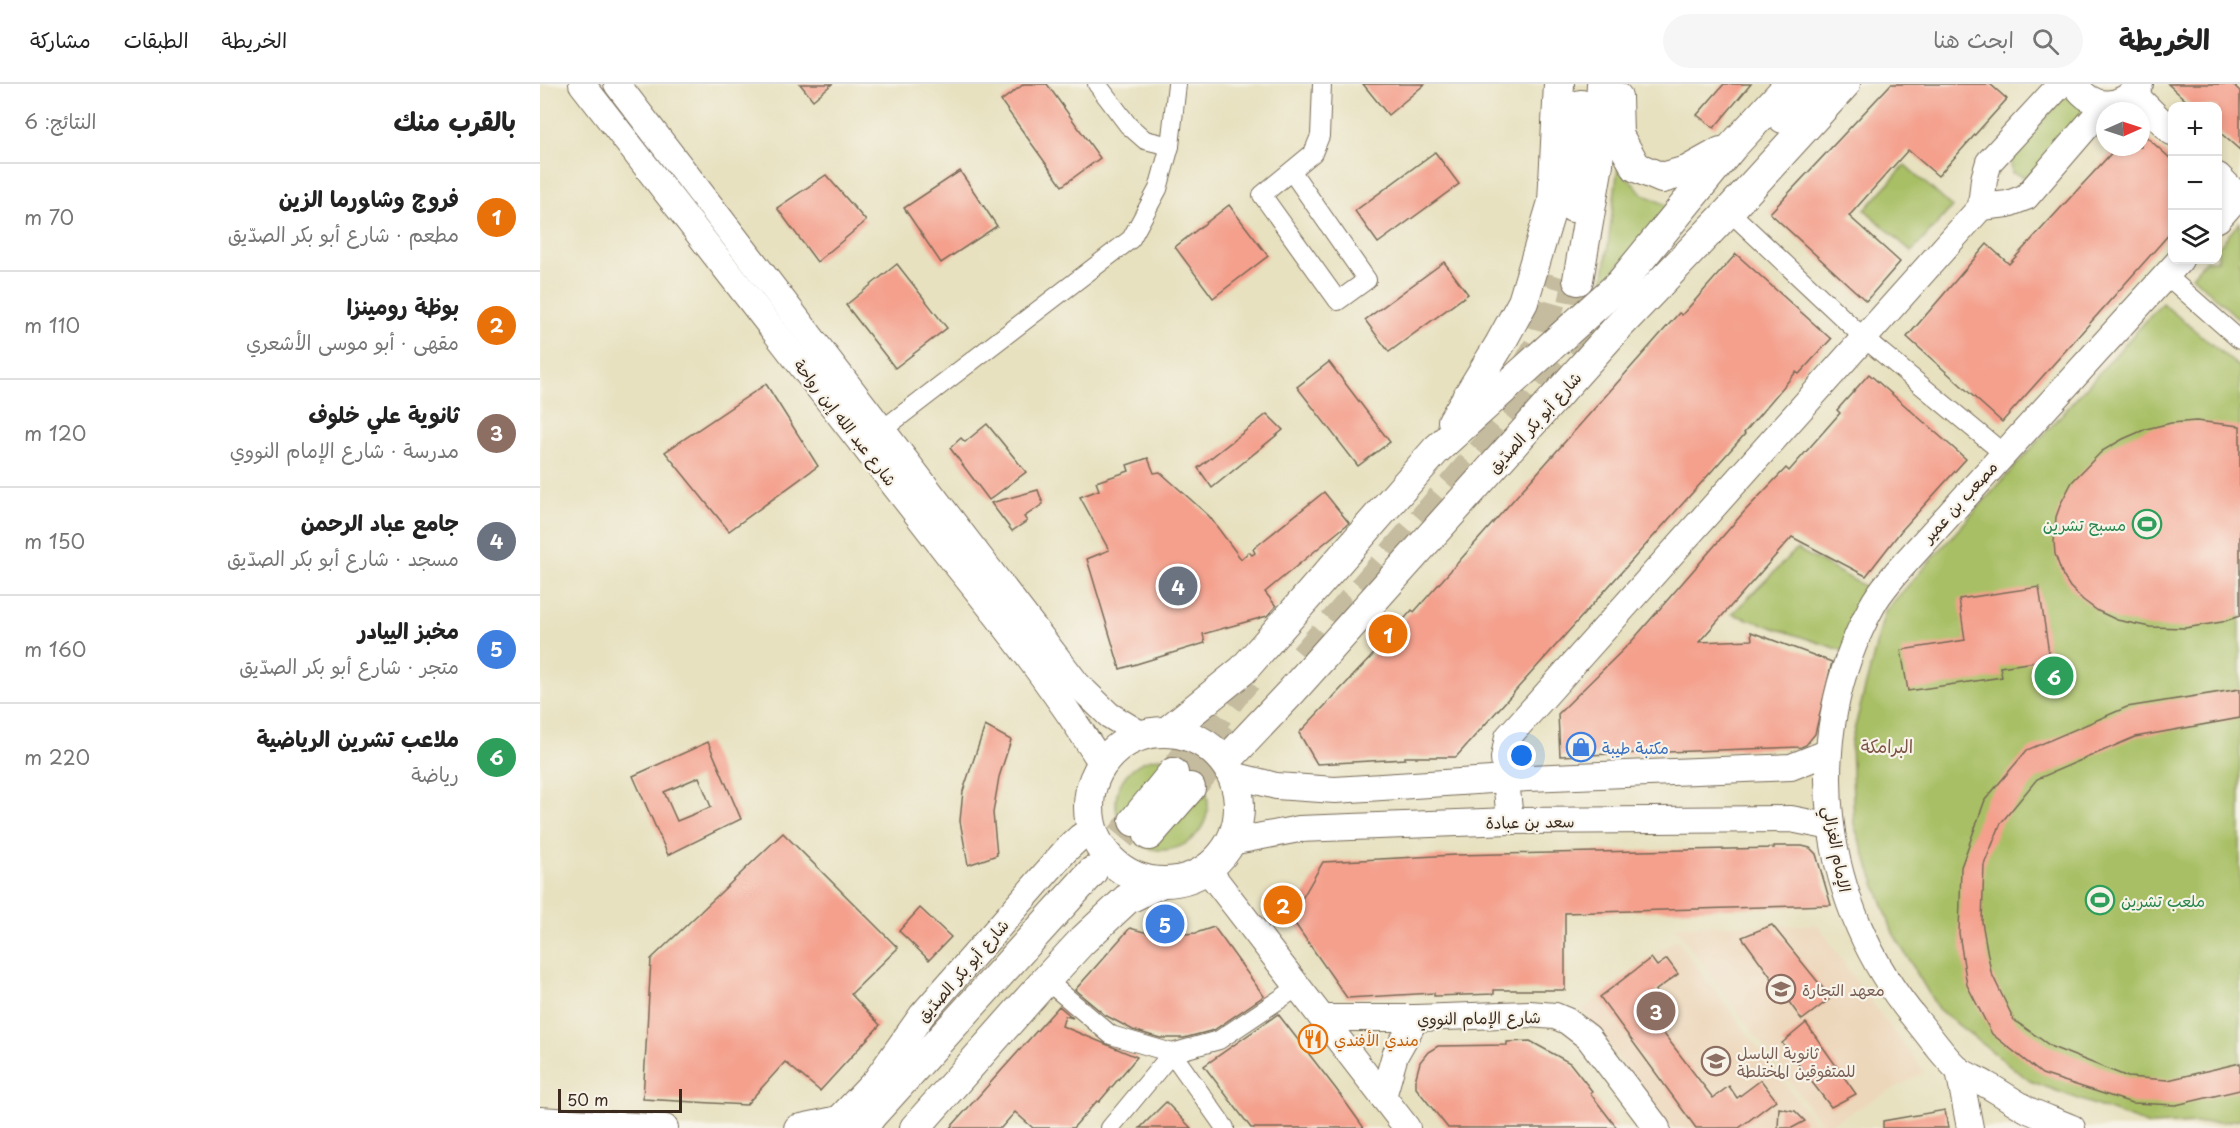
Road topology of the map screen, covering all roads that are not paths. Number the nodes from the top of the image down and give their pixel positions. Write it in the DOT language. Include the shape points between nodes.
graph roads {
  1 [pos="582,84"];
  2 [pos="618,84"];
  3 [pos="1097,84"];
  4 [pos="1177,84"];
  5 [pos="1322,84"];
  6 [pos="1559,84"];
  7 [pos="1582,84"];
  8 [pos="1602,84"];
  9 [pos="1617,84"];
  10 [pos="1790,84"];
  11 [pos="1814,84"];
  12 [pos="1845,84"];
  13 [pos="2061,84"];
  14 [pos="2075,84"];
  15 [pos="2137,88"];
  16 [pos="2100,102"];
  17 [pos="2114,102"];
  18 [pos="2096,115"];
  19 [pos="2168,127"];
  20 [pos="1170,146"];
  21 [pos="1732,147"];
  22 [pos="1292,172"];
  23 [pos="2222,180"];
  24 [pos="2239,195"];
  25 [pos="1982,207"];
  26 [pos="1729,212"];
  27 [pos="2222,214"];
  28 [pos="2173,267"];
  29 [pos="1622,292"];
  30 [pos="1864,338"];
  31 [pos="2240,340"];
  32 [pos="882,430"];
  33 [pos="1436,450"];
  34 [pos="2003,453"];
  35 [pos="1155,733"];
  36 [pos="1829,752"];
  37 [pos="1102,764"];
  38 [pos="1229,769"];
  39 [pos="1507,779"];
  40 [pos="1181,781"];
  41 [pos="1828,790"];
  42 [pos="1510,821"];
  43 [pos="1831,827"];
  44 [pos="1142,828"];
  45 [pos="1092,829"];
  46 [pos="1231,842"];
  47 [pos="1207,869"];
  48 [pos="1162,882"];
  49 [pos="1046,980"];
  50 [pos="1298,987"];
  51 [pos="1322,1018"];
  52 [pos="1416,1018"];
  53 [pos="1172,1053"];
  54 [pos="1959,1070"];
  55 [pos="1383,1097"];
  56 [pos="540,1120"];
  57 [pos="845,1125"];
  58 [pos="665,1128"];
  59 [pos="797,1128"];
  60 [pos="887,1128"];
  61 [pos="915,1128"];
  62 [pos="1110,1128"];
  63 [pos="1225,1128"];
  64 [pos="1407,1128"];
  65 [pos="1657,1128"];
  66 [pos="1970,1128"];
  67 [pos="2072,1128"];
  1 -- 37 [label="street, شارع عبد الله إبن رواحة" via="1010,629"];
  2 -- 32 [label="street, شارع عبد الله إبن رواحة"];
  3 -- 20 [label="street" via="1128,125 1145,140"];
  4 -- 20 [label="street"];
  5 -- 22 [label="street" via="1320,136 1313,153"];
  6 -- 33 [label="main road" via="1553,202 1523,302"];
  7 -- 8 [label="main road" via="1568,278 1598,164"];
  9 -- 21 [label="main road" via="1618,135 1635,167 1662,178 1687,171"];
  10 -- 21 [label="main road"];
  11 -- 29 [label="main road"];
  12 -- 26 [label="main road, شارع أبو بكر الصدّيق"];
  13 -- 25 [label="street" via="1989,162"];
  14 -- 16 [label="street" via="2087,98"];
  15 -- 17 [label="street" via="2126,99"];
  15 -- 19 [label="street"];
  18 -- 25 [label="street" via="2025,197"];
  20 -- 32 [label="street" via="1158,189 1131,239"];
  21 -- 33 [label="main road" via="1620,284"];
  22 -- 22 [label="street" via="1368,280 1338,301 1262,195"];
  23 -- 24 [label="street"];
  24 -- 27 [label="street"];
  25 -- 30 [label="street"];
  26 -- 30 [label="street"];
  26 -- 38 [label="main road, شارع أبو بكر الصدّيق" via="1618,327 1292,691"];
  28 -- 31 [label="street"];
  28 -- 34 [label="street, مصعب بن عمير"];
  30 -- 34 [label="street"];
  30 -- 39 [label="street" via="1509,737 1504,758"];
  32 -- 35 [label="street, شارع عبد الله إبن رواحة" via="1077,684 1109,715"];
  33 -- 35 [label="main road" via="1243,670"];
  34 -- 36 [label="street, مصعب بن عمير" via="1872,605 1849,658 1833,715"];
  35 -- 37 [label="main road" via="1127,741"];
  35 -- 38 [label="main road" via="1190,736 1209,746"];
  36 -- 39 [label="street" via="1791,768"];
  36 -- 41 [label="street, مصعب بن عمير"];
  37 -- 45 [label="main road" via="1092,785"];
  38 -- 39 [label="street" via="1276,786 1335,790"];
  38 -- 46 [label="main road" via="1239,798"];
  39 -- 42 [label="street"];
  40 -- 44 [label="main road"];
  41 -- 43 [label="street, الإمام الغزالي"];
  42 -- 43 [label="street, سعد بن عبادة" via="1791,819"];
  42 -- 46 [label="street, سعد بن عبادة" via="1299,829"];
  43 -- 54 [label="street, الإمام الغزالي" via="1843,886 1866,944 1896,996"];
  45 -- 48 [label="main road" via="1113,862 1144,880"];
  45 -- 57 [label="street, شارع أبو بكر الصدّيق" via="1059,858 922,1015"];
  46 -- 47 [label="main road"];
  47 -- 48 [label="main road" via="1185,879"];
  47 -- 50 [label="street"];
  48 -- 49 [label="main road" via="1127,899"];
  49 -- 53 [label="street" via="1111,1035"];
  49 -- 61 [label="main road"];
  50 -- 51 [label="street"];
  50 -- 53 [label="street" via="1220,1040"];
  51 -- 52 [label="street, شارع الإمام النووي"];
  51 -- 55 [label="street"];
  52 -- 55 [label="street" via="1395,1055"];
  52 -- 65 [label="street, شارع الإمام النووي" via="1542,1014 1567,1021 1588,1037"];
  53 -- 62 [label="street"];
  53 -- 63 [label="street"];
  54 -- 66 [label="street"];
  54 -- 67 [label="street, الإمام الغزالي" via="2030,1111"];
  55 -- 64 [label="street"];
  56 -- 58 [label="street"];
  57 -- 59 [label="street"];
  57 -- 60 [label="main road, شارع أبو بكر الصدّيق" via="879,1108 1099,878"];
}
